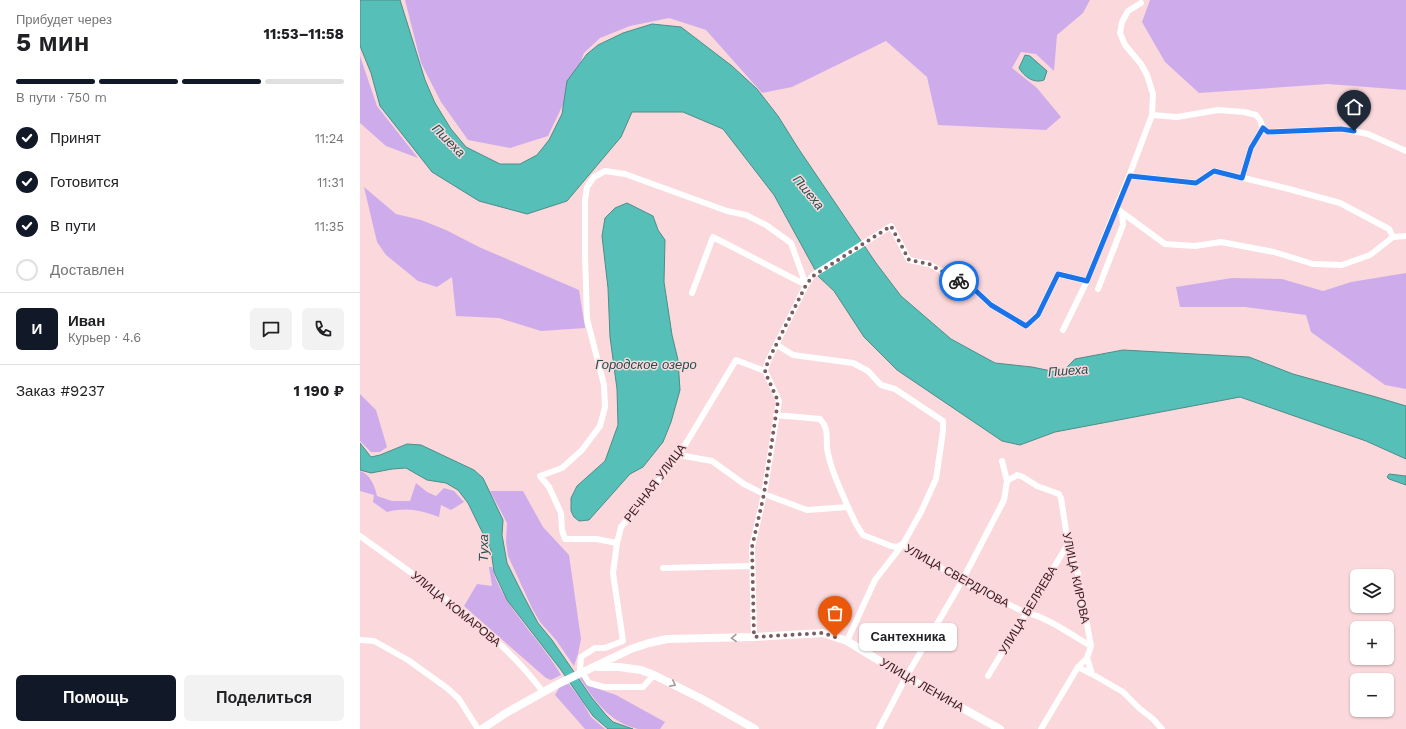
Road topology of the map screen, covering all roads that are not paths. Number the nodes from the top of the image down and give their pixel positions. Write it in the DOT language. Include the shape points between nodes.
graph roads {
  1 [pos="1141,3"];
  2 [pos="1152,115"];
  3 [pos="1263,128"];
  4 [pos="1406,151"];
  5 [pos="1130,176"];
  6 [pos="1242,178"];
  7 [pos="1116,208"];
  8 [pos="1122,213"];
  9 [pos="1406,236"];
  10 [pos="1393,237"];
  11 [pos="1087,281"];
  12 [pos="806,285"];
  13 [pos="1098,289"];
  14 [pos="692,293"];
  15 [pos="1063,330"];
  16 [pos="777,345"];
  17 [pos="765,372"];
  18 [pos="776,415"];
  19 [pos="679,455"];
  20 [pos="1002,461"];
  21 [pos="1007,481"];
  22 [pos="764,494"];
  23 [pos="848,507"];
  24 [pos="360,536"];
  25 [pos="617,543"];
  26 [pos="903,544"];
  27 [pos="1068,544"];
  28 [pos="752,566"];
  29 [pos="663,568"];
  30 [pos="962,580"];
  31 [pos="1026,613"];
  32 [pos="754,637"];
  33 [pos="360,640"];
  34 [pos="847,640"];
  35 [pos="1091,646"];
  36 [pos="631,649"];
  37 [pos="1086,658"];
  38 [pos="595,666"];
  39 [pos="1078,668"];
  40 [pos="632,669"];
  41 [pos="1092,674"];
  42 [pos="654,675"];
  43 [pos="988,676"];
  44 [pos="906,677"];
  45 [pos="543,692"];
  46 [pos="478,729"];
  47 [pos="482,729"];
  48 [pos="755,729"];
  49 [pos="879,729"];
  50 [pos="1000,729"];
  51 [pos="1041,729"];
  52 [pos="1162,729"];
  1 -- 2 [label="street" via="1128,11 1120,33 1125,45 1147,75 1154,94"];
  2 -- 3 [label="street" via="1177,117 1218,110 1244,112 1256,115"];
  2 -- 5 [label="street"];
  3 -- 4 [label="street" via="1268,132 1348,130 1368,134"];
  3 -- 6 [label="street" via="1251,148"];
  5 -- 6 [label="street" via="1196,183 1214,171"];
  5 -- 7 [label="street"];
  6 -- 10 [label="street" via="1340,203 1389,228"];
  7 -- 8 [label="street"];
  7 -- 11 [label="street"];
  8 -- 10 [label="street" via="1165,244 1195,246 1221,242 1274,252 1313,264 1342,265 1370,255"];
  8 -- 13 [label="street" via="1123,225"];
  9 -- 10 [label="street"];
  11 -- 12 [label="street" via="1058,274 1038,315 1026,326 991,305 975,290 929,264 909,260 891,226 813,276"];
  11 -- 15 [label="street"];
  12 -- 14 [label="street" via="713,238"];
  12 -- 16 [label="street"];
  12 -- 25 [label="street" via="791,243 746,215 727,211 625,174 605,171 594,177 587,187 585,200 588,319 604,385 605,407 600,426 582,450 562,468 540,476 549,487 560,513 565,539 596,539"];
  16 -- 17 [label="street"];
  16 -- 26 [label="street" via="793,355 853,363 868,371 881,385 895,389 943,420 936,479"];
  17 -- 18 [label="street" via="778,401"];
  17 -- 19 [label="street, РЕЧНАЯ УЛИЦА" via="736,360"];
  18 -- 22 [label="street"];
  18 -- 23 [label="street, УЛИЦА СВЕРДЛОВА" via="820,419 826,425 827,449 833,472"];
  19 -- 22 [label="street" via="712,461 744,484"];
  19 -- 25 [label="street, РЕЧНАЯ УЛИЦА" via="622,527"];
  20 -- 21 [label="street"];
  21 -- 27 [label="street, УЛИЦА КИРОВА" via="1017,476 1023,477 1037,486 1059,494"];
  21 -- 30 [label="street" via="1004,500"];
  22 -- 23 [label="street" via="807,510"];
  22 -- 28 [label="street" via="752,547"];
  23 -- 26 [label="street, УЛИЦА СВЕРДЛОВА" via="863,535 891,546"];
  24 -- 45 [label="street, УЛИЦА КОМАРОВА" via="446,599 499,644"];
  25 -- 42 [label="street, РЕЧНАЯ УЛИЦА" via="613,573 622,641 605,648 595,648 581,657 580,669 588,683 604,687 643,687"];
  26 -- 30 [label="street, УЛИЦА СВЕРДЛОВА"];
  26 -- 34 [label="street" via="875,580"];
  27 -- 31 [label="street, УЛИЦА БЕЛЯЕВА"];
  27 -- 35 [label="street, УЛИЦА КИРОВА" via="1078,574"];
  28 -- 29 [label="street"];
  28 -- 32 [label="street"];
  30 -- 31 [label="street, УЛИЦА СВЕРДЛОВА"];
  30 -- 44 [label="street"];
  31 -- 35 [label="street, УЛИЦА СВЕРДЛОВА" via="1047,621"];
  31 -- 43 [label="street, УЛИЦА БЕЛЯЕВА"];
  32 -- 34 [label="main road, УЛИЦА ЛЕНИНА" via="823,633"];
  32 -- 36 [label="main road, УЛИЦА ЛЕНИНА, one-way" via="667,639"];
  33 -- 46 [label="street" via="374,641 408,660 447,688 459,699"];
  34 -- 44 [label="main road, УЛИЦА ЛЕНИНА"];
  35 -- 37 [label="street"];
  36 -- 38 [label="main road, УЛИЦА ЛЕНИНА"];
  36 -- 40 [label="main road" via="626,660"];
  37 -- 39 [label="street"];
  37 -- 41 [label="street"];
  38 -- 40 [label="main road"];
  38 -- 45 [label="main road, УЛИЦА ЛЕНИНА"];
  39 -- 41 [label="street"];
  39 -- 51 [label="street"];
  40 -- 42 [label="main road"];
  41 -- 52 [label="street" via="1123,692"];
  42 -- 48 [label="main road, one-way"];
  44 -- 49 [label="street"];
  44 -- 50 [label="main road, УЛИЦА ЛЕНИНА"];
  45 -- 47 [label="main road, УЛИЦА ЛЕНИНА"];
}
